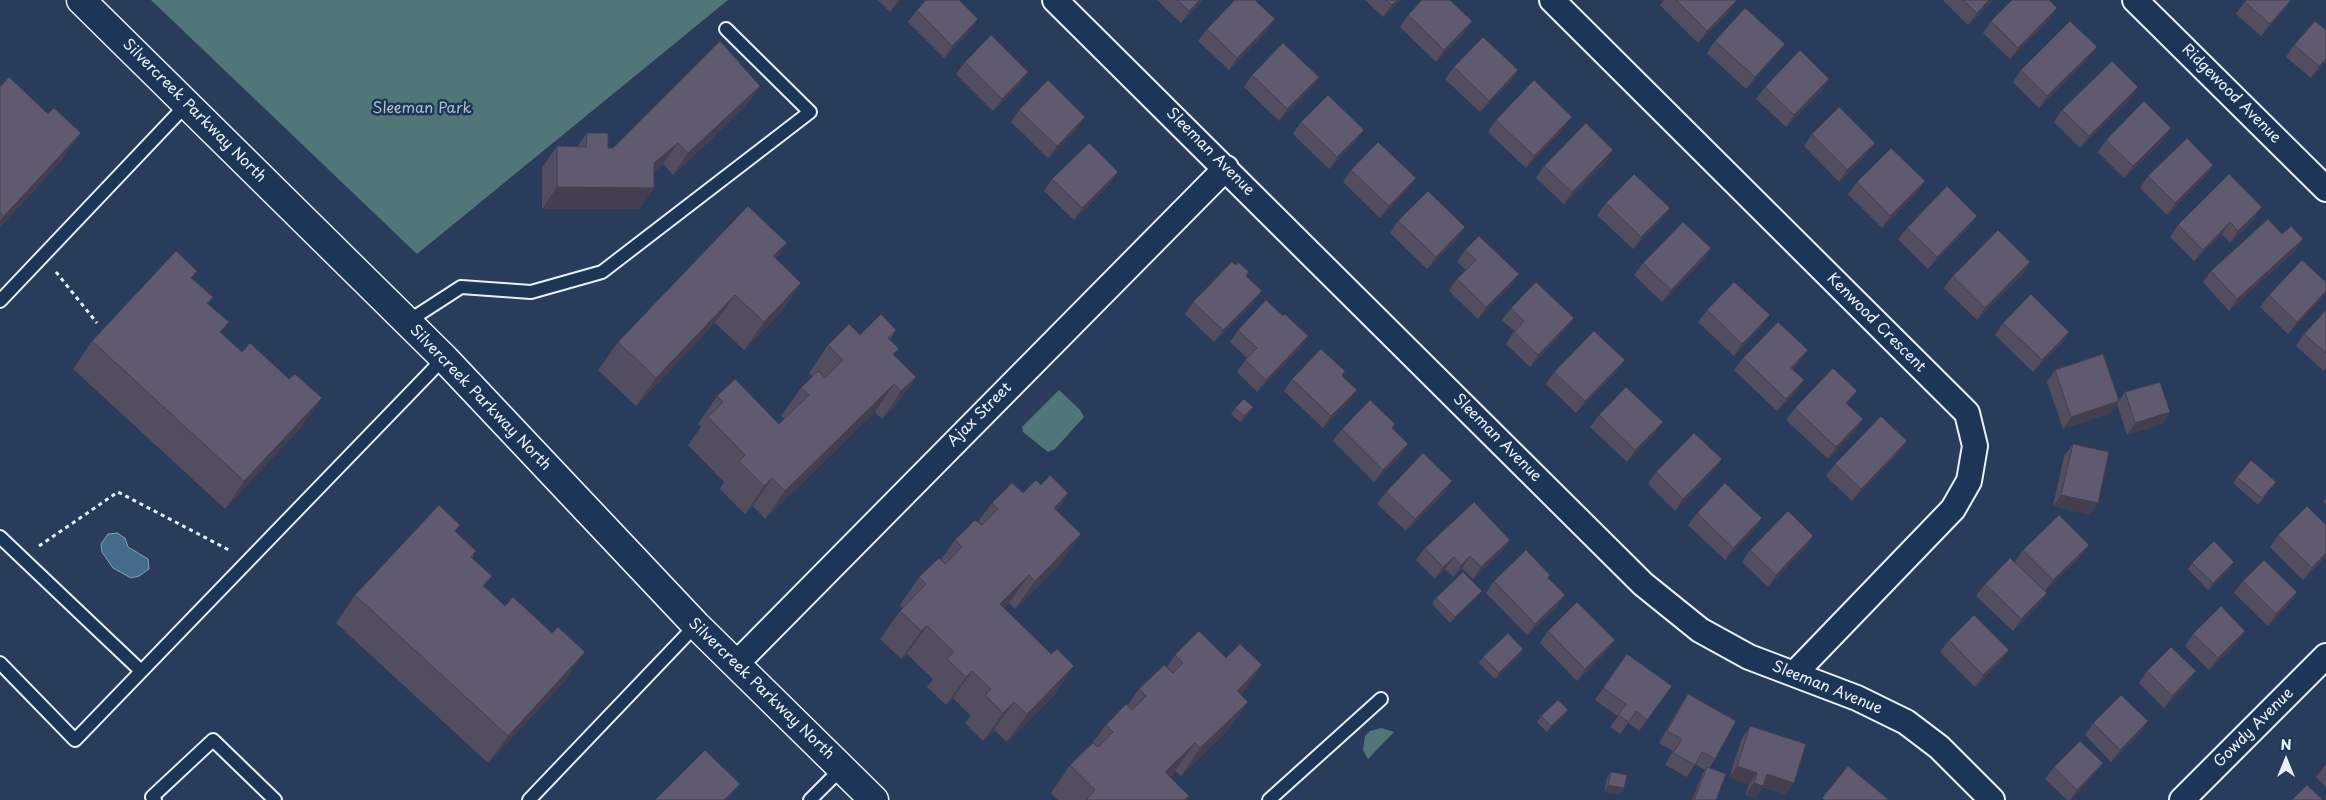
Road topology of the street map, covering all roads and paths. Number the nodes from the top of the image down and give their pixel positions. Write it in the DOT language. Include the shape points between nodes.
graph roads {
  1 [pos="81,0"];
  2 [pos="1055,0"];
  3 [pos="1552,0"];
  4 [pos="2135,0"];
  5 [pos="726,29"];
  6 [pos="187,104"];
  7 [pos="1226,168"];
  8 [pos="2326,189"];
  9 [pos="43,256"];
  10 [pos="0,301"];
  11 [pos="407,322"];
  12 [pos="97,323"];
  13 [pos="444,358"];
  14 [pos="0,537"];
  15 [pos="24,559"];
  16 [pos="248,560"];
  17 [pos="696,625"];
  18 [pos="2326,656"];
  19 [pos="0,663"];
  20 [pos="736,664"];
  21 [pos="141,671"];
  22 [pos="1794,674"];
  23 [pos="1381,699"];
  24 [pos="842,768"];
  25 [pos="155,800"];
  26 [pos="275,800"];
  27 [pos="529,800"];
  28 [pos="810,800"];
  29 [pos="874,800"];
  30 [pos="1269,800"];
  31 [pos="1992,800"];
  32 [pos="2182,800"];
  1 -- 6 [label="main road, Silvercreek Parkway North"];
  2 -- 7 [label="street, Sleeman Avenue"];
  3 -- 22 [label="street, Kenwood Crescent" via="1967,413 1975,446 1969,481 1953,509"];
  4 -- 8 [label="street, Ridgewood Avenue"];
  5 -- 11 [label="lane" via="810,112 602,272 530,292 461,287"];
  6 -- 9 [label="lane"];
  6 -- 11 [label="main road, Silvercreek Parkway North"];
  7 -- 20 [label="street, Ajax Street"];
  7 -- 22 [label="street, Sleeman Avenue" via="1643,584 1700,630 1749,657"];
  9 -- 10 [label="lane"];
  9 -- 12 [label="path"];
  11 -- 13 [label="main road, Silvercreek Parkway North"];
  13 -- 16 [label="lane"];
  13 -- 17 [label="main road, Silvercreek Parkway North"];
  14 -- 15 [label="lane"];
  15 -- 16 [label="path" via="52,535 118,492"];
  15 -- 21 [label="lane"];
  16 -- 21 [label="lane"];
  17 -- 20 [label="main road, Silvercreek Parkway North"];
  17 -- 27 [label="lane"];
  18 -- 32 [label="street, Gowdy Avenue"];
  19 -- 21 [label="lane" via="75,740"];
  20 -- 24 [label="main road, Silvercreek Parkway North"];
  22 -- 31 [label="street, Sleeman Avenue" via="1857,698 1906,722 1939,747"];
  23 -- 30 [label="lane"];
  24 -- 28 [label="lane"];
  24 -- 29 [label="main road, Silvercreek Parkway North"];
  25 -- 26 [label="lane" via="152,797 213,740"];
}
